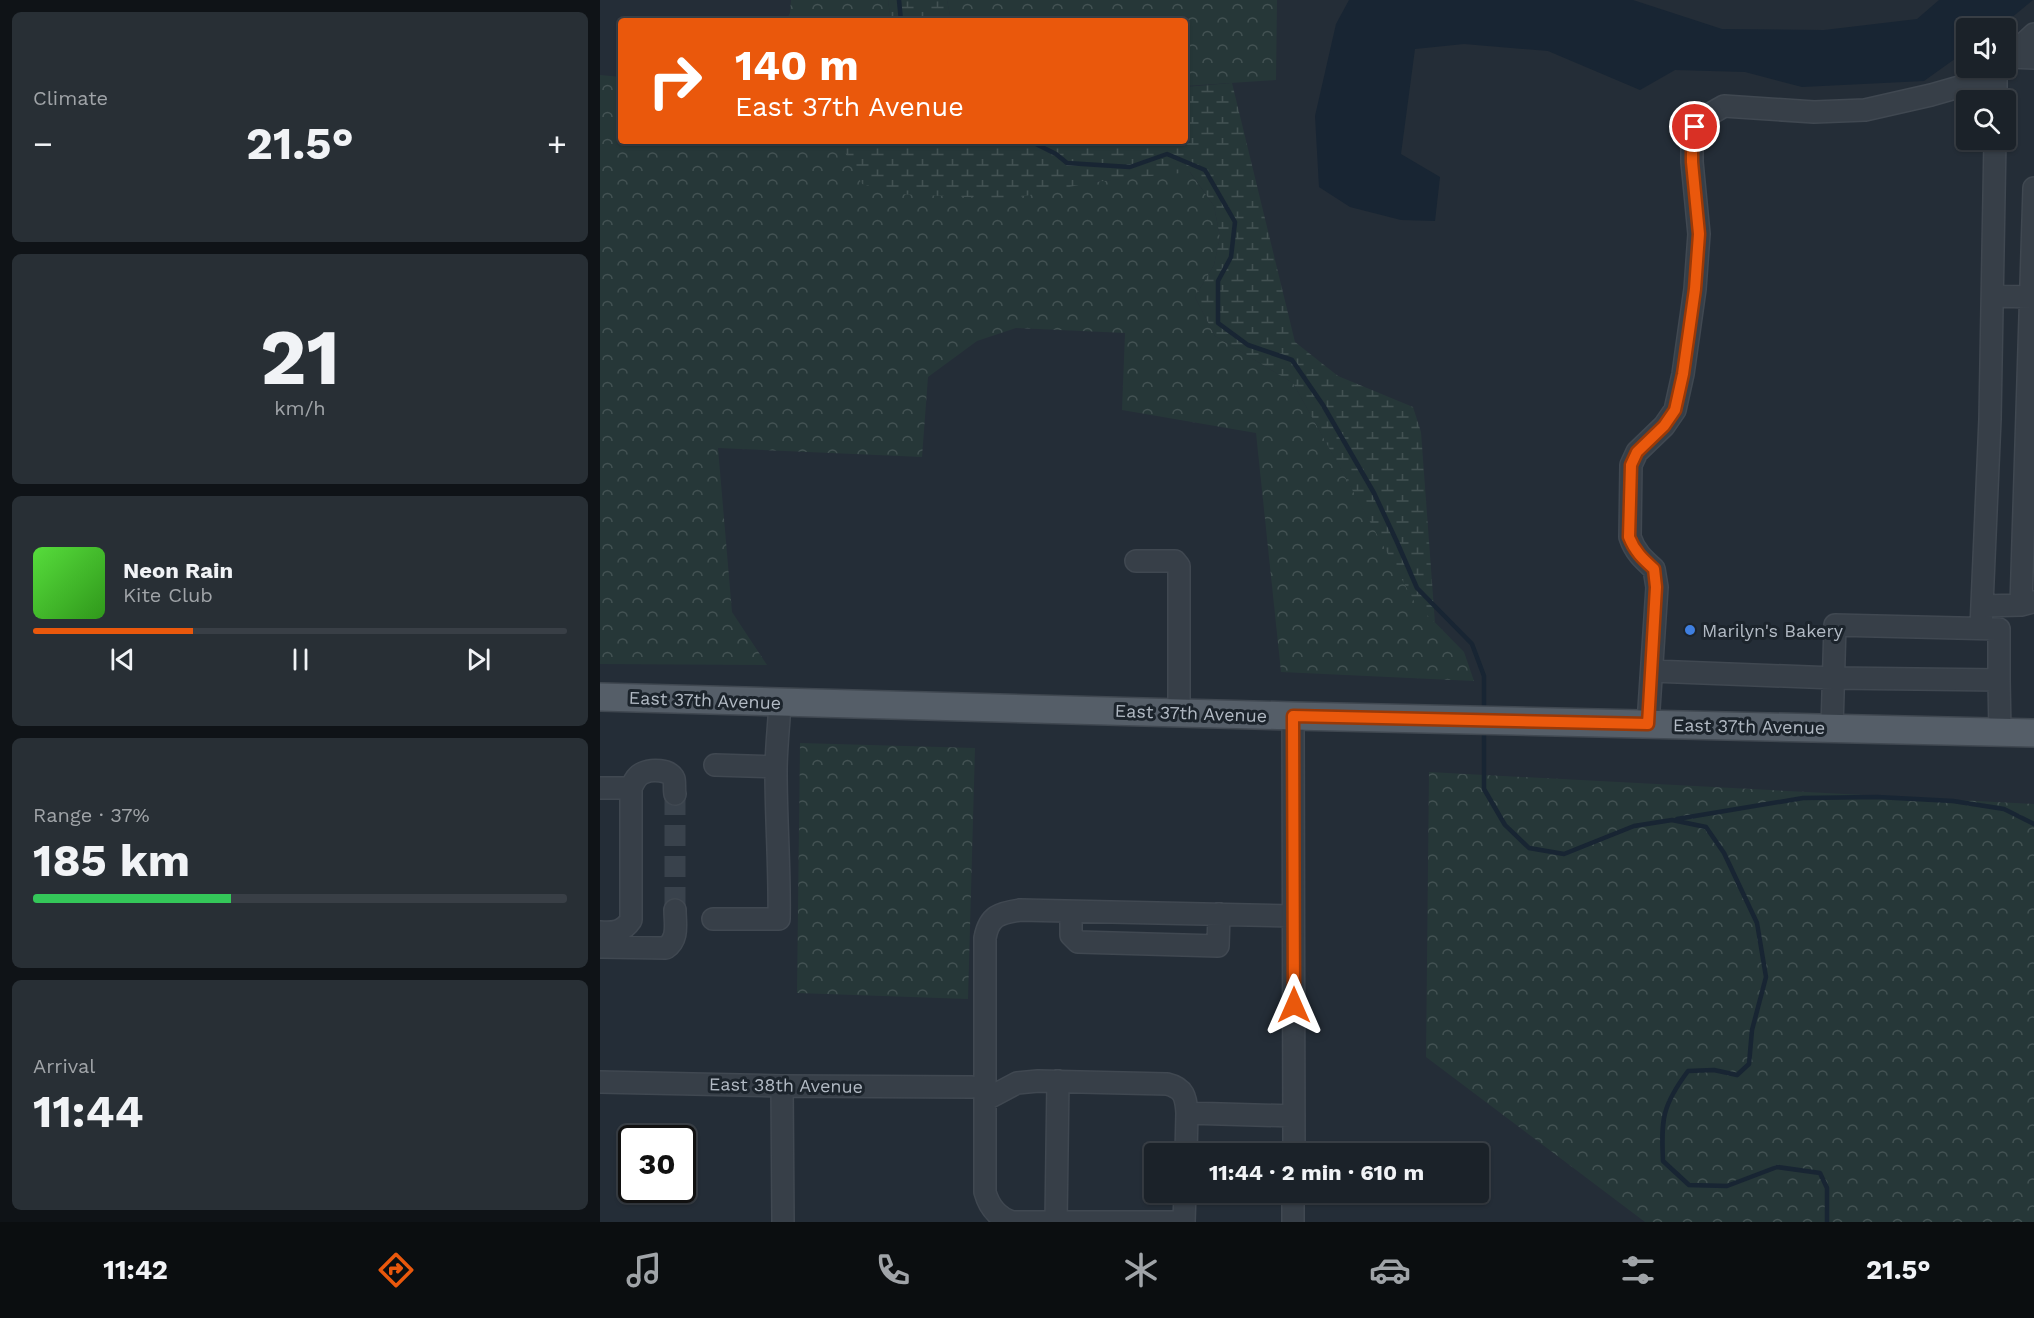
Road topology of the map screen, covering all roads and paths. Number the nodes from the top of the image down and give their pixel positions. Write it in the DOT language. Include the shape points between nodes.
graph roads {
  1 [pos="2034,34"];
  2 [pos="2016,50"];
  3 [pos="2034,58"];
  4 [pos="2016,61"];
  5 [pos="1984,78"];
  6 [pos="1995,150"];
  7 [pos="2034,188"];
  8 [pos="1993,296"];
  9 [pos="2032,297"];
  10 [pos="1136,561"];
  11 [pos="2028,603"];
  12 [pos="1983,606"];
  13 [pos="1982,628"];
  14 [pos="1652,671"];
  15 [pos="1834,678"];
  16 [pos="1999,680"];
  17 [pos="600,697"];
  18 [pos="780,702"];
  19 [pos="1179,713"];
  20 [pos="1293,716"];
  21 [pos="1648,724"];
  22 [pos="1832,729"];
  23 [pos="2000,732"];
  24 [pos="2034,733"];
  25 [pos="715,765"];
  26 [pos="776,767"];
  27 [pos="600,788"];
  28 [pos="631,788"];
  29 [pos="675,794"];
  30 [pos="675,910"];
  31 [pos="1071,913"];
  32 [pos="1219,915"];
  33 [pos="1293,916"];
  34 [pos="713,919"];
  35 [pos="631,920"];
  36 [pos="600,932"];
  37 [pos="600,947"];
  38 [pos="637,948"];
  39 [pos="1058,1081"];
  40 [pos="600,1082"];
  41 [pos="782,1086"];
  42 [pos="979,1094"];
  43 [pos="1187,1113"];
  44 [pos="1294,1116"];
  45 [pos="1186,1143"];
  46 [pos="1294,1143"];
  47 [pos="1185,1203"];
  48 [pos="1293,1203"];
  49 [pos="783,1222"];
  50 [pos="1056,1222"];
  51 [pos="1293,1222"];
  1 -- 2 [label="street"];
  3 -- 4 [label="street"];
  5 -- 14 [label="street" via="1865,110 1814,112 1724,105 1695,127 1692,162 1699,234 1683,374 1675,410 1637,452 1631,465 1629,537 1639,556 1654,569 1656,587"];
  6 -- 8 [label="street"];
  7 -- 9 [label="street"];
  8 -- 9 [label="street"];
  8 -- 12 [label="street"];
  9 -- 11 [label="street"];
  10 -- 19 [label="street" via="1175,561 1179,566"];
  11 -- 12 [label="street"];
  12 -- 13 [label="street"];
  13 -- 15 [label="street" via="1835,625"];
  13 -- 16 [label="street" via="1999,629"];
  14 -- 15 [label="street"];
  14 -- 21 [label="street"];
  15 -- 16 [label="street"];
  15 -- 22 [label="street"];
  16 -- 23 [label="street"];
  17 -- 18 [label="main road, East 37th Avenue"];
  18 -- 19 [label="main road, East 37th Avenue"];
  18 -- 26 [label="street"];
  19 -- 20 [label="main road, East 37th Avenue"];
  20 -- 21 [label="main road, East 37th Avenue"];
  20 -- 33 [label="street"];
  21 -- 22 [label="main road, East 37th Avenue"];
  22 -- 23 [label="main road, East 37th Avenue"];
  23 -- 24 [label="main road, East 37th Avenue"];
  25 -- 26 [label="street"];
  26 -- 34 [label="street" via="778,919"];
  27 -- 28 [label="street"];
  28 -- 29 [label="street" via="644,772 663,771 674,779"];
  28 -- 35 [label="street"];
  30 -- 38 [label="street" via="673,944 666,948"];
  31 -- 32 [label="street"];
  31 -- 32 [label="street" via="1071,935 1077,942 1218,946"];
  31 -- 42 [label="street" via="1005,912 992,919 987,928"];
  32 -- 33 [label="street"];
  33 -- 44 [label="street"];
  35 -- 36 [label="street" via="618,932"];
  35 -- 38 [label="street" via="637,930"];
  37 -- 38 [label="street"];
  39 -- 42 [label="street" via="1017,1083"];
  39 -- 43 [label="street" via="1167,1084 1183,1091"];
  39 -- 50 [label="street"];
  40 -- 41 [label="street, East 38th Avenue"];
  41 -- 42 [label="street, East 38th Avenue"];
  41 -- 49 [label="street"];
  42 -- 50 [label="street" via="985,1192 990,1205 999,1216 1012,1221"];
  43 -- 44 [label="street"];
  43 -- 45 [label="street"];
  44 -- 46 [label="street"];
  47 -- 50 [label="street" via="1184,1222"];
  48 -- 51 [label="street"];
}
